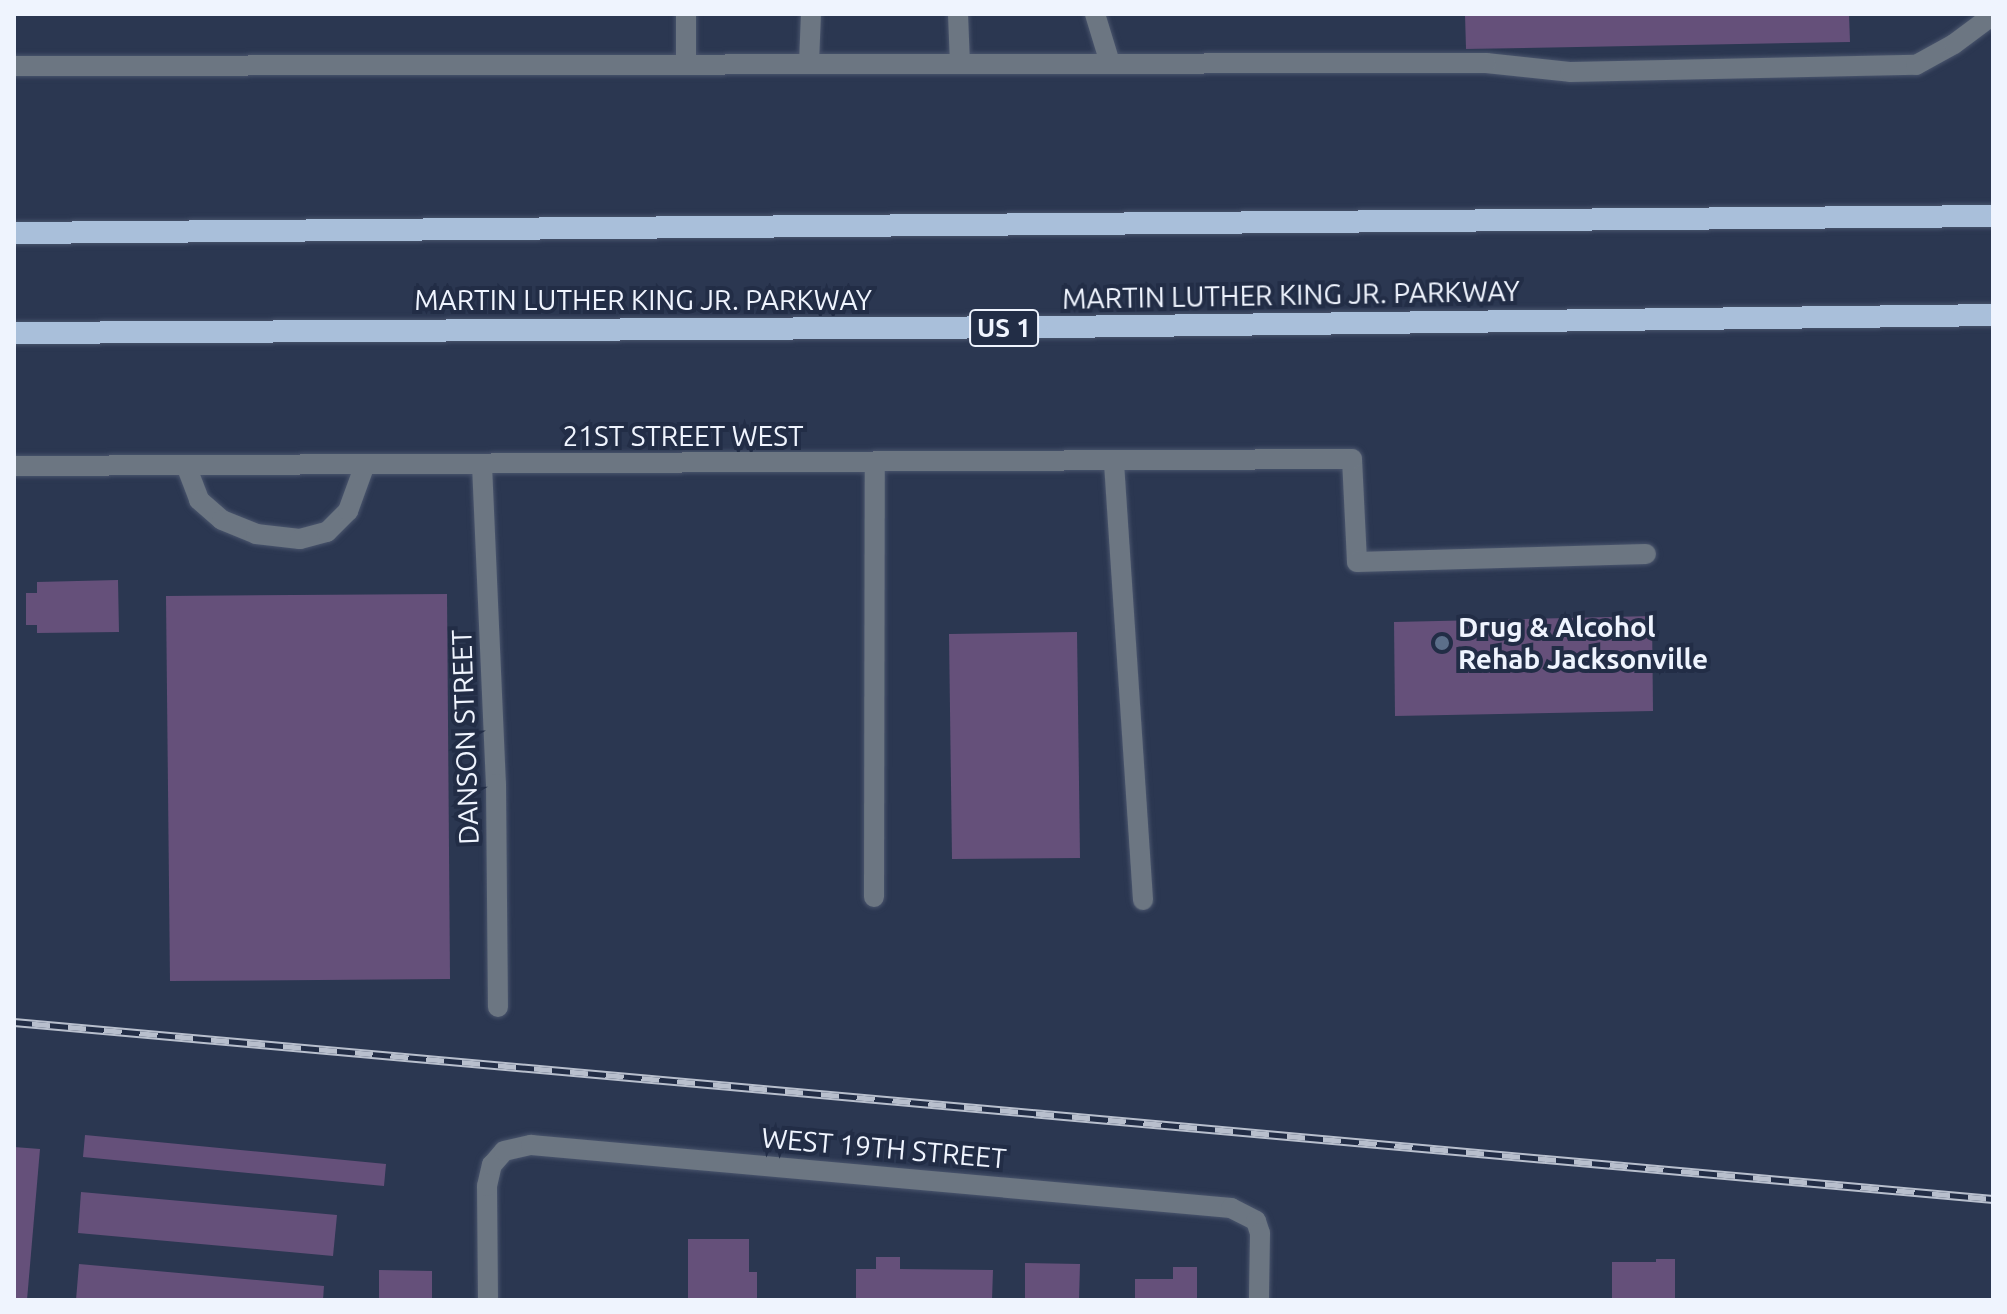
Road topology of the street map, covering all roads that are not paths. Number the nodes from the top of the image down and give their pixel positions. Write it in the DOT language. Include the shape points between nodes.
graph roads {
  1 [pos="686,14"];
  2 [pos="811,14"];
  3 [pos="958,14"];
  4 [pos="1095,14"];
  5 [pos="1993,15"];
  6 [pos="686,63"];
  7 [pos="809,63"];
  8 [pos="960,63"];
  9 [pos="1110,63"];
  10 [pos="14,66"];
  11 [pos="1993,216"];
  12 [pos="14,233"];
  13 [pos="1993,315"];
  14 [pos="14,333"];
  15 [pos="1114,463"];
  16 [pos="875,464"];
  17 [pos="482,465"];
  18 [pos="14,466"];
  19 [pos="364,467"];
  20 [pos="187,468"];
  21 [pos="1646,554"];
  22 [pos="874,897"];
  23 [pos="1143,900"];
  24 [pos="498,1007"];
  25 [pos="488,1300"];
  26 [pos="1259,1300"];
  1 -- 6 [label="street"];
  2 -- 7 [label="street"];
  3 -- 8 [label="street"];
  4 -- 9 [label="street"];
  5 -- 9 [label="street" via="1916,65 1570,72 1486,63"];
  6 -- 7 [label="street"];
  6 -- 10 [label="street"];
  7 -- 8 [label="street"];
  8 -- 9 [label="street"];
  11 -- 12 [label="highway"];
  13 -- 14 [label="highway, MARTIN LUTHER KING JR. PARKWAY / US 1" via="1041,328"];
  15 -- 16 [label="street, 21ST STREET WEST"];
  15 -- 21 [label="street, 21ST STREET WEST" via="1352,459 1357,562"];
  15 -- 23 [label="street"];
  16 -- 17 [label="street, 21ST STREET WEST"];
  16 -- 22 [label="street"];
  17 -- 19 [label="street, 21ST STREET WEST"];
  17 -- 24 [label="street, DANSON STREET" via="496,784"];
  18 -- 20 [label="street, 21ST STREET WEST"];
  19 -- 20 [label="street, 21ST STREET WEST"];
  19 -- 20 [label="street" via="348,511 327,532 300,539 256,534 222,520 199,500"];
  25 -- 26 [label="street, WEST 19TH STREET" via="487,1186 492,1165 504,1151 531,1145 1231,1208 1256,1221"];
}
